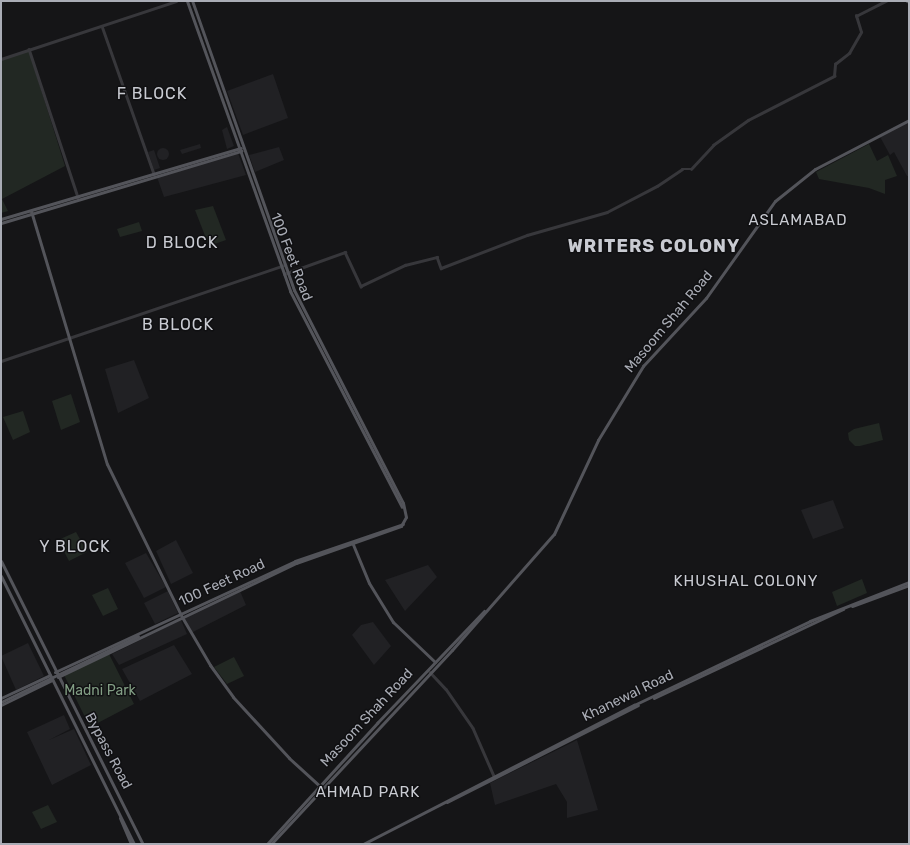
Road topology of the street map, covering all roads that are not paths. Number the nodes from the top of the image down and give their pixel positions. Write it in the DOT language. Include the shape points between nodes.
graph roads {
  1 [pos="176,1"];
  2 [pos="187,1"];
  3 [pos="192,1"];
  4 [pos="886,1"];
  5 [pos="102,26"];
  6 [pos="29,49"];
  7 [pos="1,59"];
  8 [pos="909,120"];
  9 [pos="244,148"];
  10 [pos="240,150"];
  11 [pos="154,174"];
  12 [pos="78,197"];
  13 [pos="31,212"];
  14 [pos="1,219"];
  15 [pos="1,223"];
  16 [pos="285,265"];
  17 [pos="281,266"];
  18 [pos="288,272"];
  19 [pos="284,274"];
  20 [pos="69,338"];
  21 [pos="1,361"];
  22 [pos="909,385"];
  23 [pos="909,400"];
  24 [pos="404,508"];
  25 [pos="353,542"];
  26 [pos="1,561"];
  27 [pos="1,576"];
  28 [pos="909,584"];
  29 [pos="486,610"];
  30 [pos="182,616"];
  31 [pos="152,629"];
  32 [pos="448,647"];
  33 [pos="452,650"];
  34 [pos="435,662"];
  35 [pos="55,672"];
  36 [pos="430,672"];
  37 [pos="50,675"];
  38 [pos="58,678"];
  39 [pos="52,680"];
  40 [pos="413,684"];
  41 [pos="416,687"];
  42 [pos="1,698"];
  43 [pos="1,702"];
  44 [pos="1,705"];
  45 [pos="375,725"];
  46 [pos="378,728"];
  47 [pos="528,760"];
  48 [pos="494,776"];
  49 [pos="320,787"];
  50 [pos="118,812"];
  51 [pos="133,844"];
  52 [pos="143,844"];
  53 [pos="266,844"];
  54 [pos="271,844"];
  55 [pos="363,844"];
  56 [pos="367,844"];
  1 -- 5 [label="street"];
  2 -- 10 [label="main road, 100 Feet Road"];
  3 -- 9 [label="main road, 100 Feet Road"];
  4 -- 18 [label="street" via="856,16 861,32 849,53 835,64 834,76 748,120 713,145 691,169 683,168 657,186 607,212 527,235 441,268 437,257 405,265 361,286 345,252"];
  5 -- 6 [label="street"];
  5 -- 11 [label="street"];
  6 -- 7 [label="street"];
  6 -- 12 [label="street"];
  8 -- 29 [label="main road, Masoom Shah Road" via="815,169 775,201 706,298 643,366 598,440 554,534"];
  9 -- 10 [label="main road"];
  9 -- 16 [label="main road, 100 Feet Road"];
  10 -- 11 [label="main road"];
  10 -- 13 [label="main road"];
  10 -- 17 [label="main road, 100 Feet Road"];
  11 -- 12 [label="main road"];
  12 -- 13 [label="main road"];
  13 -- 14 [label="main road"];
  13 -- 15 [label="main road"];
  13 -- 20 [label="main road"];
  16 -- 17 [label="street"];
  16 -- 18 [label="main road, 100 Feet Road"];
  17 -- 19 [label="main road, 100 Feet Road"];
  17 -- 20 [label="street"];
  18 -- 19 [label="street"];
  18 -- 24 [label="main road, 100 Feet Road"];
  19 -- 24 [label="main road, 100 Feet Road" via="314,339"];
  20 -- 21 [label="street"];
  20 -- 30 [label="main road" via="107,464"];
  22 -- 23 [label="main road"];
  24 -- 25 [label="main road, 100 Feet Road" via="406,517 403,524"];
  25 -- 30 [label="main road, 100 Feet Road" via="296,563"];
  25 -- 34 [label="main road" via="369,583 393,622"];
  26 -- 35 [label="main road, Bypass Road"];
  27 -- 37 [label="main road"];
  28 -- 47 [label="main road, Khanewal Road" via="810,621 634,705"];
  29 -- 32 [label="main road, Masoom Shah Road"];
  29 -- 33 [label="main road, Masoom Shah Road"];
  30 -- 31 [label="main road, 100 Feet Road"];
  30 -- 49 [label="main road" via="210,665 233,697 289,758"];
  31 -- 35 [label="main road, 100 Feet Road"];
  31 -- 38 [label="main road, 100 Feet Road"];
  31 -- 43 [label="main road, bridge"];
  32 -- 33 [label="main road"];
  32 -- 34 [label="main road, Masoom Shah Road"];
  33 -- 36 [label="main road, Masoom Shah Road"];
  34 -- 40 [label="main road, Masoom Shah Road"];
  35 -- 38 [label="main road, Bypass Road"];
  36 -- 41 [label="main road, Masoom Shah Road"];
  36 -- 48 [label="street" via="446,689 473,728"];
  37 -- 39 [label="main road"];
  37 -- 42 [label="main road"];
  38 -- 52 [label="main road, Bypass Road"];
  39 -- 44 [label="main road"];
  39 -- 50 [label="main road"];
  40 -- 41 [label="main road"];
  40 -- 45 [label="main road, Masoom Shah Road"];
  41 -- 46 [label="main road, Masoom Shah Road"];
  45 -- 46 [label="street"];
  45 -- 49 [label="main road, Masoom Shah Road"];
  46 -- 49 [label="main road, Masoom Shah Road"];
  47 -- 48 [label="main road, Khanewal Road"];
  47 -- 56 [label="main road, Khanewal Road"];
  48 -- 55 [label="main road, Khanewal Road"];
  49 -- 53 [label="main road, Masoom Shah Road"];
  49 -- 54 [label="main road, Masoom Shah Road"];
  50 -- 51 [label="main road"];
  50 -- 51 [label="main road"];
}
